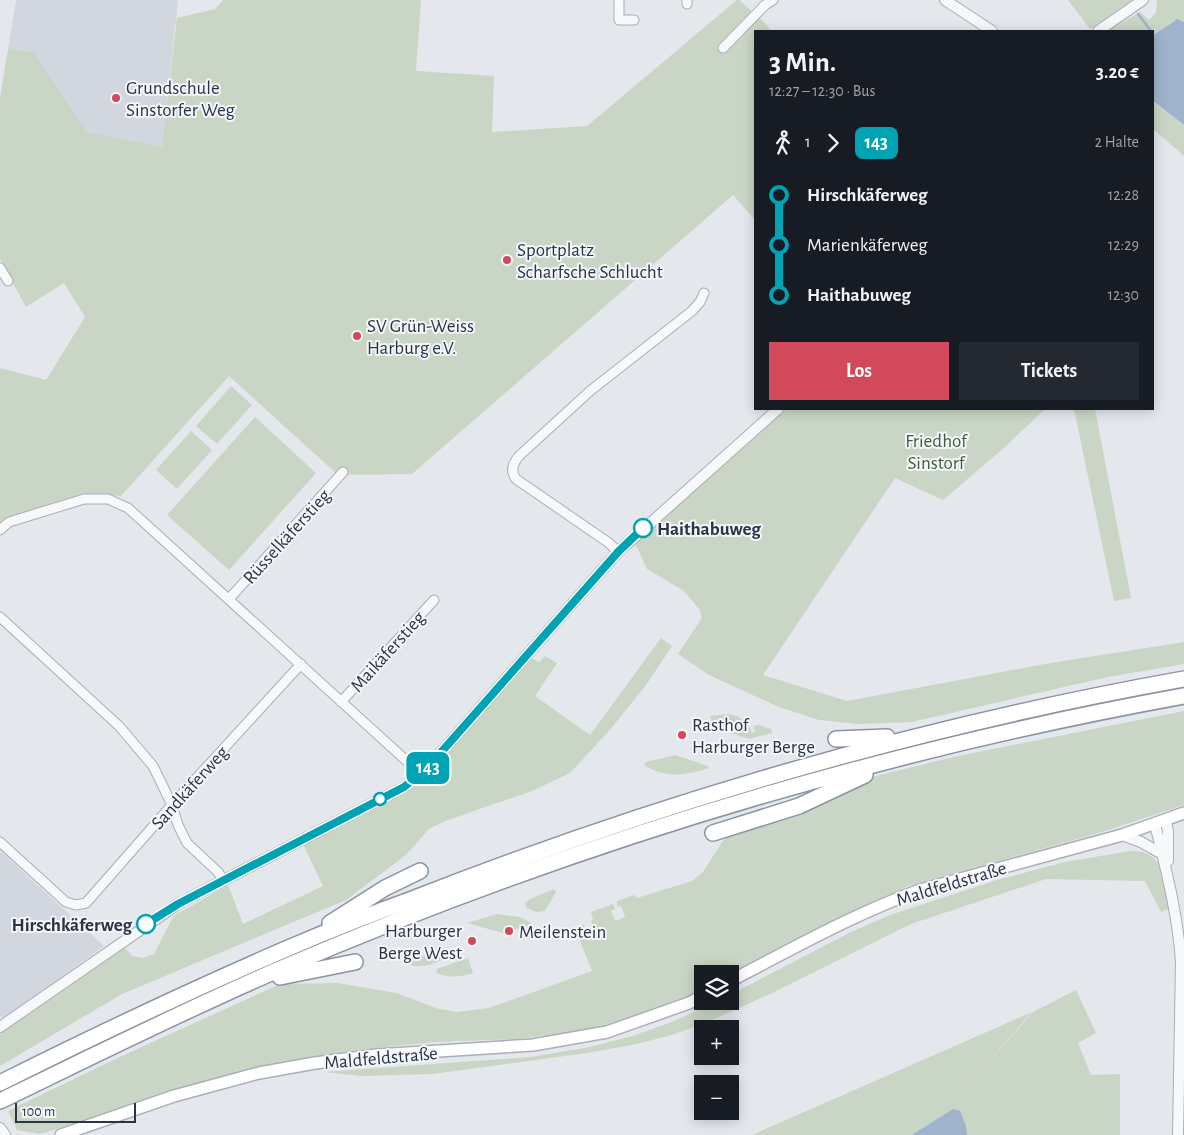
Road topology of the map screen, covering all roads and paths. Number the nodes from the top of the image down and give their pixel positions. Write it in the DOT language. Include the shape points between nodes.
graph roads {
  1 [pos="619,0"];
  2 [pos="773,0"];
  3 [pos="945,0"];
  4 [pos="1143,0"];
  5 [pos="634,20"];
  6 [pos="990,30"];
  7 [pos="1099,30"];
  8 [pos="723,48"];
  9 [pos="0,268"];
  10 [pos="8,281"];
  11 [pos="704,293"];
  12 [pos="777,410"];
  13 [pos="343,472"];
  14 [pos="0,530"];
  15 [pos="618,552"];
  16 [pos="229,599"];
  17 [pos="434,600"];
  18 [pos="0,618"];
  19 [pos="301,664"];
  20 [pos="1184,679"];
  21 [pos="1184,696"];
  22 [pos="341,702"];
  23 [pos="928,733"];
  24 [pos="836,739"];
  25 [pos="909,755"];
  26 [pos="421,774"];
  27 [pos="172,805"];
  28 [pos="1184,813"];
  29 [pos="1161,822"];
  30 [pos="713,833"];
  31 [pos="1122,834"];
  32 [pos="0,842"];
  33 [pos="1162,854"];
  34 [pos="420,871"];
  35 [pos="1168,874"];
  36 [pos="223,880"];
  37 [pos="288,948"];
  38 [pos="355,962"];
  39 [pos="739,977"];
  40 [pos="242,986"];
  41 [pos="694,1000"];
  42 [pos="0,1027"];
  43 [pos="0,1083"];
  44 [pos="0,1101"];
  45 [pos="0,1128"];
  46 [pos="6,1135"];
  47 [pos="61,1135"];
  48 [pos="1178,1135"];
  1 -- 5 [label="street" via="618,20"];
  2 -- 8 [label="street"];
  3 -- 6 [label="street"];
  4 -- 7 [label="street"];
  9 -- 10 [label="street"];
  11 -- 15 [label="street" via="692,311 590,391 514,463 516,479"];
  12 -- 15 [label="street"];
  13 -- 16 [label="street, Rüsselkäferstieg"];
  14 -- 16 [label="street" via="9,522 84,499 108,499 128,508"];
  15 -- 26 [label="street"];
  16 -- 19 [label="street"];
  17 -- 22 [label="street, Maikäferstieg"];
  18 -- 27 [label="street" via="119,726 153,766"];
  19 -- 22 [label="street"];
  19 -- 27 [label="street, Sandkäferweg"];
  20 -- 23 [label="highway"];
  21 -- 25 [label="highway" via="1050,722"];
  22 -- 26 [label="street"];
  23 -- 24 [label="highway"];
  23 -- 37 [label="highway" via="716,792 604,828 480,872"];
  25 -- 30 [label="highway" via="800,806"];
  25 -- 40 [label="highway" via="708,812 534,870 378,929"];
  26 -- 36 [label="street" via="404,787"];
  27 -- 32 [label="street, Sandkäferweg" via="83,904 66,902"];
  27 -- 36 [label="street" via="187,843"];
  28 -- 29 [label="main road, Maldfeldstraße"];
  29 -- 31 [label="main road, Maldfeldstraße"];
  29 -- 33 [label="street"];
  29 -- 35 [label="street" via="1168,832"];
  31 -- 33 [label="street"];
  31 -- 39 [label="main road, Maldfeldstraße" via="890,901"];
  33 -- 35 [label="street"];
  34 -- 37 [label="highway" via="384,888"];
  35 -- 48 [label="street" via="1180,937 1181,962"];
  36 -- 42 [label="street" via="164,911"];
  37 -- 43 [label="highway" via="115,1026"];
  38 -- 40 [label="highway"];
  40 -- 44 [label="highway"];
  41 -- 47 [label="main road, Maldfeldstraße" via="607,1032 533,1046 376,1055 259,1073 174,1096"];
  45 -- 46 [label="street"];
}
